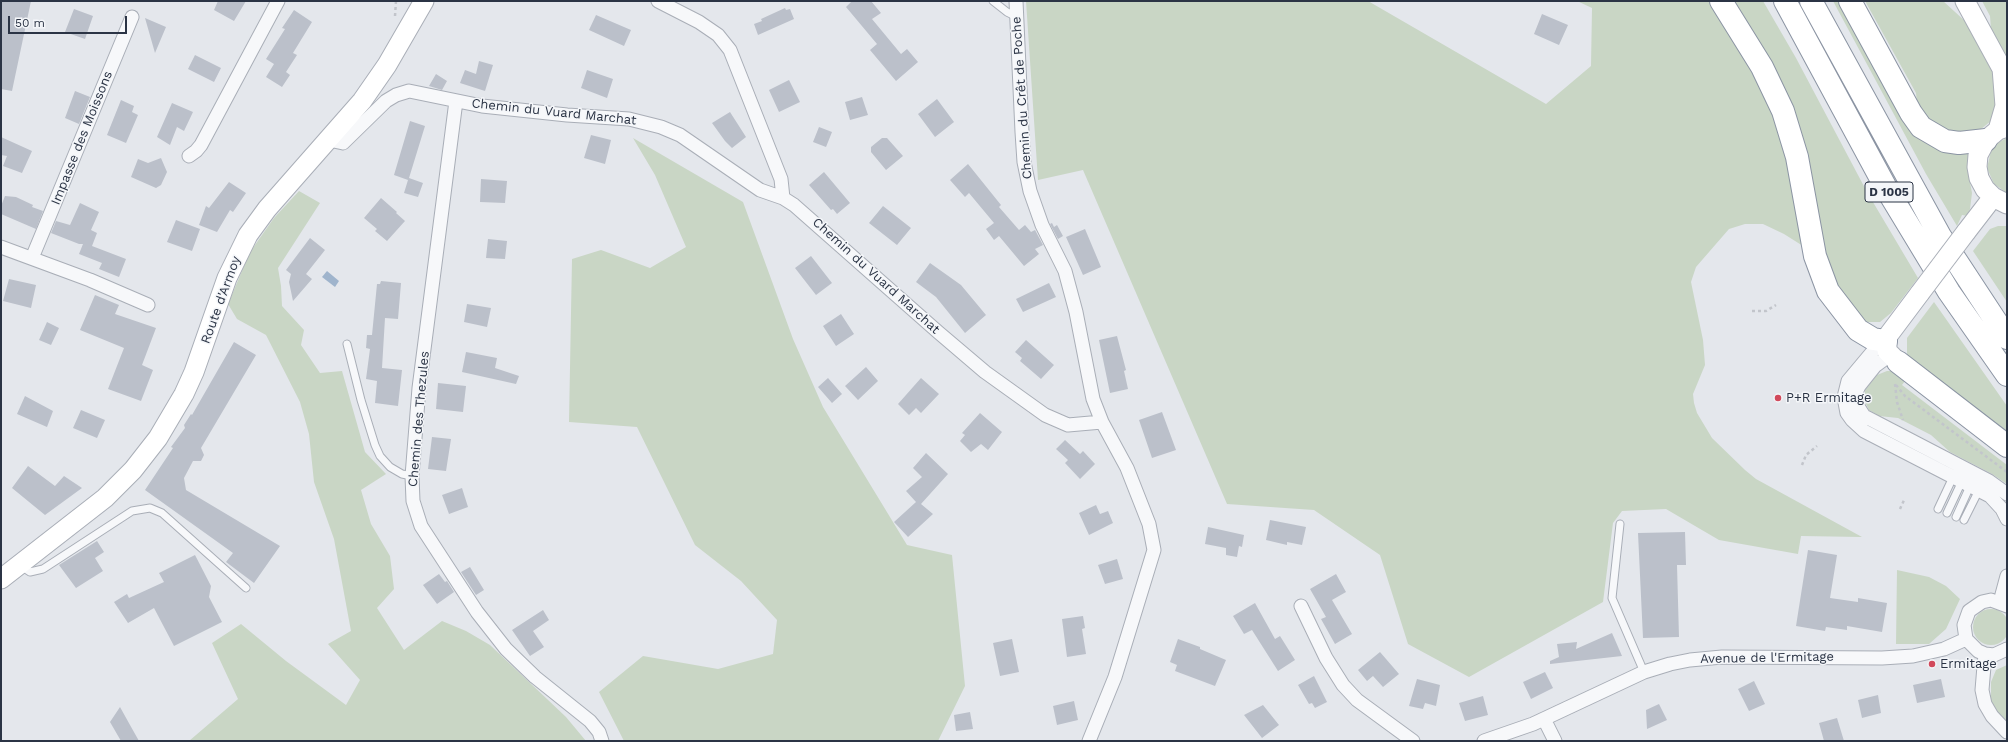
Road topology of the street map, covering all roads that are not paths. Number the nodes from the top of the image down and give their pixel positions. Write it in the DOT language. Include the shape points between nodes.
graph roads {
  1 [pos="278,1"];
  2 [pos="424,1"];
  3 [pos="658,1"];
  4 [pos="993,1"];
  5 [pos="1016,1"];
  6 [pos="1721,1"];
  7 [pos="1785,1"];
  8 [pos="1811,1"];
  9 [pos="1850,1"];
  10 [pos="1964,1"];
  11 [pos="1017,16"];
  12 [pos="132,17"];
  13 [pos="2004,73"];
  14 [pos="456,101"];
  15 [pos="1997,132"];
  16 [pos="329,140"];
  17 [pos="189,156"];
  18 [pos="783,198"];
  19 [pos="2000,200"];
  20 [pos="1,247"];
  21 [pos="32,258"];
  22 [pos="148,305"];
  23 [pos="2007,338"];
  24 [pos="347,344"];
  25 [pos="1891,353"];
  26 [pos="2007,375"];
  27 [pos="1102,422"];
  28 [pos="2007,446"];
  29 [pos="412,476"];
  30 [pos="1969,478"];
  31 [pos="2007,494"];
  32 [pos="1938,509"];
  33 [pos="1947,513"];
  34 [pos="1956,516"];
  35 [pos="2007,519"];
  36 [pos="1964,520"];
  37 [pos="1620,524"];
  38 [pos="19,564"];
  39 [pos="2007,576"];
  40 [pos="1,579"];
  41 [pos="246,588"];
  42 [pos="2003,604"];
  43 [pos="1301,606"];
  44 [pos="1966,639"];
  45 [pos="2007,649"];
  46 [pos="1985,654"];
  47 [pos="1644,672"];
  48 [pos="1544,719"];
  49 [pos="2007,732"];
  50 [pos="602,741"];
  51 [pos="1089,741"];
  52 [pos="1413,741"];
  53 [pos="1484,741"];
  54 [pos="1555,741"];
  1 -- 17 [label="street" via="201,145"];
  2 -- 16 [label="main road, Route d'Armoy" via="376,82"];
  3 -- 18 [label="street" via="706,26 718,35 730,50 781,179"];
  4 -- 11 [label="lane"];
  5 -- 11 [label="street, Chemin du Crêt de Poche"];
  6 -- 25 [label="highway" via="1762,67 1783,111 1797,157 1815,256 1825,286 1858,330"];
  7 -- 26 [label="highway, D 1005" via="1890,194 1949,292"];
  8 -- 23 [label="highway, D 1005" via="1940,236"];
  9 -- 15 [label="highway" via="1921,127 1945,141 1959,143"];
  10 -- 13 [label="main road"];
  11 -- 27 [label="street, Chemin du Crêt de Poche" via="1024,162 1030,191 1042,225 1065,271 1093,399"];
  12 -- 21 [label="street, Impasse des Moissons"];
  13 -- 15 [label="main road" via="2005,106"];
  14 -- 16 [label="street, Chemin du Vuard Marchat" via="416,92 399,93 386,101 347,140 338,143"];
  14 -- 18 [label="street, Chemin du Vuard Marchat" via="641,121 680,135 760,190"];
  14 -- 29 [label="street, Chemin des Thezules" via="419,388"];
  15 -- 19 [label="main road" via="1978,155 1978,173 1982,184"];
  16 -- 38 [label="main road, Route d'Armoy" via="267,209 240,249 227,278 194,372 158,438 133,470 105,498"];
  18 -- 27 [label="street, Chemin du Vuard Marchat" via="807,215 985,372 1045,415 1068,425"];
  19 -- 25 [label="main road, bridge" via="1966,232 1890,332"];
  20 -- 21 [label="street"];
  21 -- 22 [label="street"];
  24 -- 29 [label="lane" via="380,456 402,474"];
  25 -- 28 [label="highway"];
  25 -- 30 [label="street" via="1874,366 1862,380 1856,392 1857,405 1864,416"];
  25 -- 30 [label="street" via="1874,350 1848,381 1844,397 1847,413 1864,431"];
  27 -- 51 [label="street" via="1127,468 1149,524 1154,550 1115,677"];
  29 -- 50 [label="street, Chemin des Thezules" via="413,501 421,526 477,612 506,649 535,677 590,721 599,732"];
  30 -- 31 [label="street"];
  30 -- 32 [label="lane"];
  30 -- 33 [label="lane"];
  30 -- 34 [label="lane"];
  30 -- 35 [label="street" via="1996,502"];
  30 -- 36 [label="lane"];
  37 -- 47 [label="lane" via="1612,598"];
  38 -- 40 [label="main road, Route d'Armoy"];
  38 -- 41 [label="lane" via="30,572 37,572 132,511 150,508 162,513"];
  39 -- 42 [label="street"];
  42 -- 44 [label="street" via="1991,600 1982,602 1969,611 1964,624"];
  43 -- 52 [label="street" via="1342,685 1357,700"];
  44 -- 46 [label="street" via="1971,646"];
  44 -- 47 [label="street, Avenue de l'Ermitage" via="1939,651 1913,656 1711,657 1670,664"];
  45 -- 46 [label="street" via="1994,655"];
  46 -- 49 [label="street" via="1982,690 1985,704"];
  47 -- 48 [label="street, Avenue de l'Ermitage"];
  48 -- 53 [label="street, Avenue de l'Ermitage"];
  48 -- 54 [label="street"];
}
